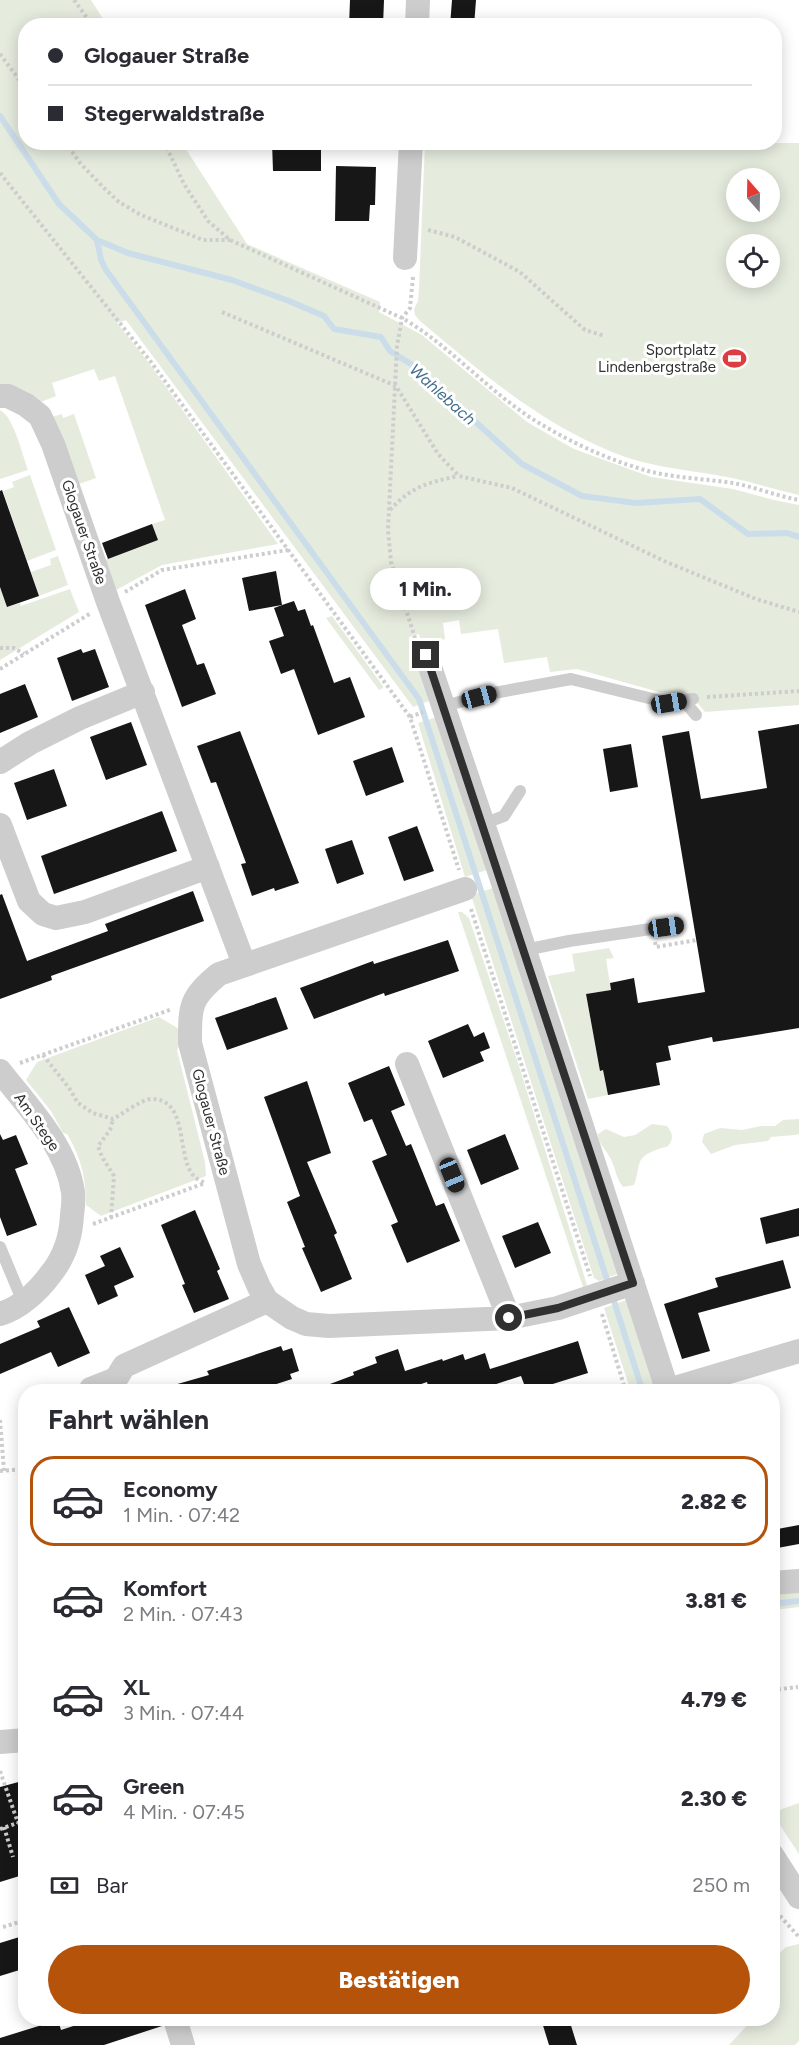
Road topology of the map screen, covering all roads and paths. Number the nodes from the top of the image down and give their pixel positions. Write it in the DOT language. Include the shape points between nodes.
graph roads {
  1 [pos="75,0"];
  2 [pos="418,0"];
  3 [pos="87,18"];
  4 [pos="417,18"];
  5 [pos="0,54"];
  6 [pos="18,78"];
  7 [pos="71,150"];
  8 [pos="168,150"];
  9 [pos="411,150"];
  10 [pos="0,173"];
  11 [pos="407,224"];
  12 [pos="231,240"];
  13 [pos="405,258"];
  14 [pos="222,312"];
  15 [pos="402,318"];
  16 [pos="605,336"];
  17 [pos="396,386"];
  18 [pos="0,396"];
  19 [pos="459,476"];
  20 [pos="799,500"];
  21 [pos="389,511"];
  22 [pos="288,550"];
  23 [pos="108,602"];
  24 [pos="799,612"];
  25 [pos="0,648"];
  26 [pos="24,654"];
  27 [pos="426,655"];
  28 [pos="0,669"];
  29 [pos="799,691"];
  30 [pos="143,692"];
  31 [pos="688,700"];
  32 [pos="444,706"];
  33 [pos="415,715"];
  34 [pos="696,715"];
  35 [pos="410,717"];
  36 [pos="0,762"];
  37 [pos="520,791"];
  38 [pos="483,824"];
  39 [pos="0,825"];
  40 [pos="208,867"];
  41 [pos="465,889"];
  42 [pos="678,925"];
  43 [pos="525,950"];
  44 [pos="244,964"];
  45 [pos="190,1012"];
  46 [pos="43,1055"];
  47 [pos="407,1064"];
  48 [pos="5,1069"];
  49 [pos="113,1119"];
  50 [pos="215,1179"];
  51 [pos="111,1218"];
  52 [pos="71,1231"];
  53 [pos="0,1247"];
  54 [pos="613,1290"];
  55 [pos="267,1301"];
  56 [pos="23,1302"];
  57 [pos="0,1314"];
  58 [pos="509,1318"];
  59 [pos="796,1348"];
  60 [pos="104,1384"];
  61 [pos="625,1384"];
  62 [pos="664,1384"];
  63 [pos="689,1384"];
  64 [pos="0,1420"];
  65 [pos="18,1470"];
  66 [pos="2,1471"];
  67 [pos="799,1581"];
  68 [pos="780,1582"];
  69 [pos="798,1687"];
  70 [pos="780,1689"];
  71 [pos="18,1741"];
  72 [pos="0,1742"];
  73 [pos="0,1771"];
  74 [pos="18,1822"];
  75 [pos="2,1828"];
  76 [pos="13,1857"];
  77 [pos="780,1867"];
  78 [pos="799,1897"];
  79 [pos="780,1917"];
  80 [pos="18,1922"];
  81 [pos="3,1927"];
  82 [pos="799,1937"];
  83 [pos="177,2026"];
  84 [pos="183,2045"];
  1 -- 3 [label="path"];
  2 -- 4 [label="street"];
  5 -- 6 [label="path"];
  7 -- 12 [label="path" via="103,187 141,216 203,240"];
  8 -- 12 [label="path" via="208,221"];
  9 -- 11 [label="street"];
  10 -- 22 [label="path" via="138,344"];
  11 -- 13 [label="street"];
  11 -- 16 [label="path" via="455,237 520,272 585,330"];
  12 -- 15 [label="path"];
  13 -- 15 [label="path" via="413,276 410,308"];
  14 -- 17 [label="path"];
  15 -- 17 [label="path"];
  15 -- 20 [label="path" via="425,331 531,417 608,457 652,472 735,484"];
  17 -- 19 [label="path" via="438,454"];
  17 -- 21 [label="path"];
  18 -- 23 [label="street, Glogauer Straße" via="26,405 40,416"];
  19 -- 21 [label="path" via="431,482 405,494"];
  19 -- 24 [label="path" via="512,488 664,561"];
  21 -- 27 [label="path" via="391,562 418,647"];
  22 -- 23 [label="path" via="162,570"];
  22 -- 35 [label="path"];
  23 -- 26 [label="path"];
  23 -- 30 [label="street, Glogauer Straße"];
  25 -- 26 [label="path" via="14,648"];
  26 -- 28 [label="path"];
  27 -- 32 [label="street"];
  29 -- 31 [label="path"];
  30 -- 36 [label="street" via="80,718"];
  30 -- 40 [label="street, Glogauer Straße"];
  31 -- 32 [label="lane" via="669,703 571,679"];
  31 -- 34 [label="lane"];
  32 -- 38 [label="street"];
  33 -- 35 [label="path"];
  35 -- 41 [label="path"];
  37 -- 38 [label="lane" via="504,816"];
  38 -- 43 [label="street"];
  39 -- 40 [label="street" via="29,902 43,914 56,918 85,912"];
  40 -- 44 [label="street, Glogauer Straße"];
  41 -- 44 [label="street, Glogauer Straße"];
  41 -- 54 [label="path"];
  42 -- 43 [label="lane"];
  43 -- 54 [label="street"];
  44 -- 45 [label="street, Glogauer Straße" via="219,974 200,989"];
  45 -- 46 [label="path" via="174,1008"];
  45 -- 50 [label="street, Glogauer Straße" via="190,1043"];
  46 -- 48 [label="path"];
  46 -- 49 [label="path" via="78,1103"];
  47 -- 58 [label="street"];
  48 -- 52 [label="street, Am Stege" via="52,1138 68,1171 74,1194"];
  49 -- 50 [label="path" via="149,1099 161,1101 173,1109 180,1123 181,1143 193,1176"];
  49 -- 51 [label="path" via="99,1146 114,1176"];
  50 -- 51 [label="path"];
  50 -- 55 [label="street, Glogauer Straße"];
  51 -- 52 [label="path"];
  52 -- 56 [label="street, Am Stege" via="59,1263 41,1287"];
  53 -- 56 [label="lane"];
  54 -- 58 [label="street" via="558,1308"];
  54 -- 61 [label="path"];
  54 -- 62 [label="street"];
  55 -- 58 [label="street" via="306,1324 329,1326"];
  55 -- 60 [label="street" via="124,1366 116,1379"];
  56 -- 57 [label="street, Am Stege"];
  59 -- 63 [label="street"];
  64 -- 66 [label="path"];
  65 -- 66 [label="path"];
  67 -- 68 [label="street"];
  69 -- 70 [label="path"];
  71 -- 72 [label="street"];
  73 -- 74 [label="path"];
  74 -- 75 [label="path"];
  75 -- 76 [label="path"];
  77 -- 78 [label="street"];
  79 -- 82 [label="path"];
  80 -- 81 [label="path"];
  83 -- 84 [label="street"];
}
